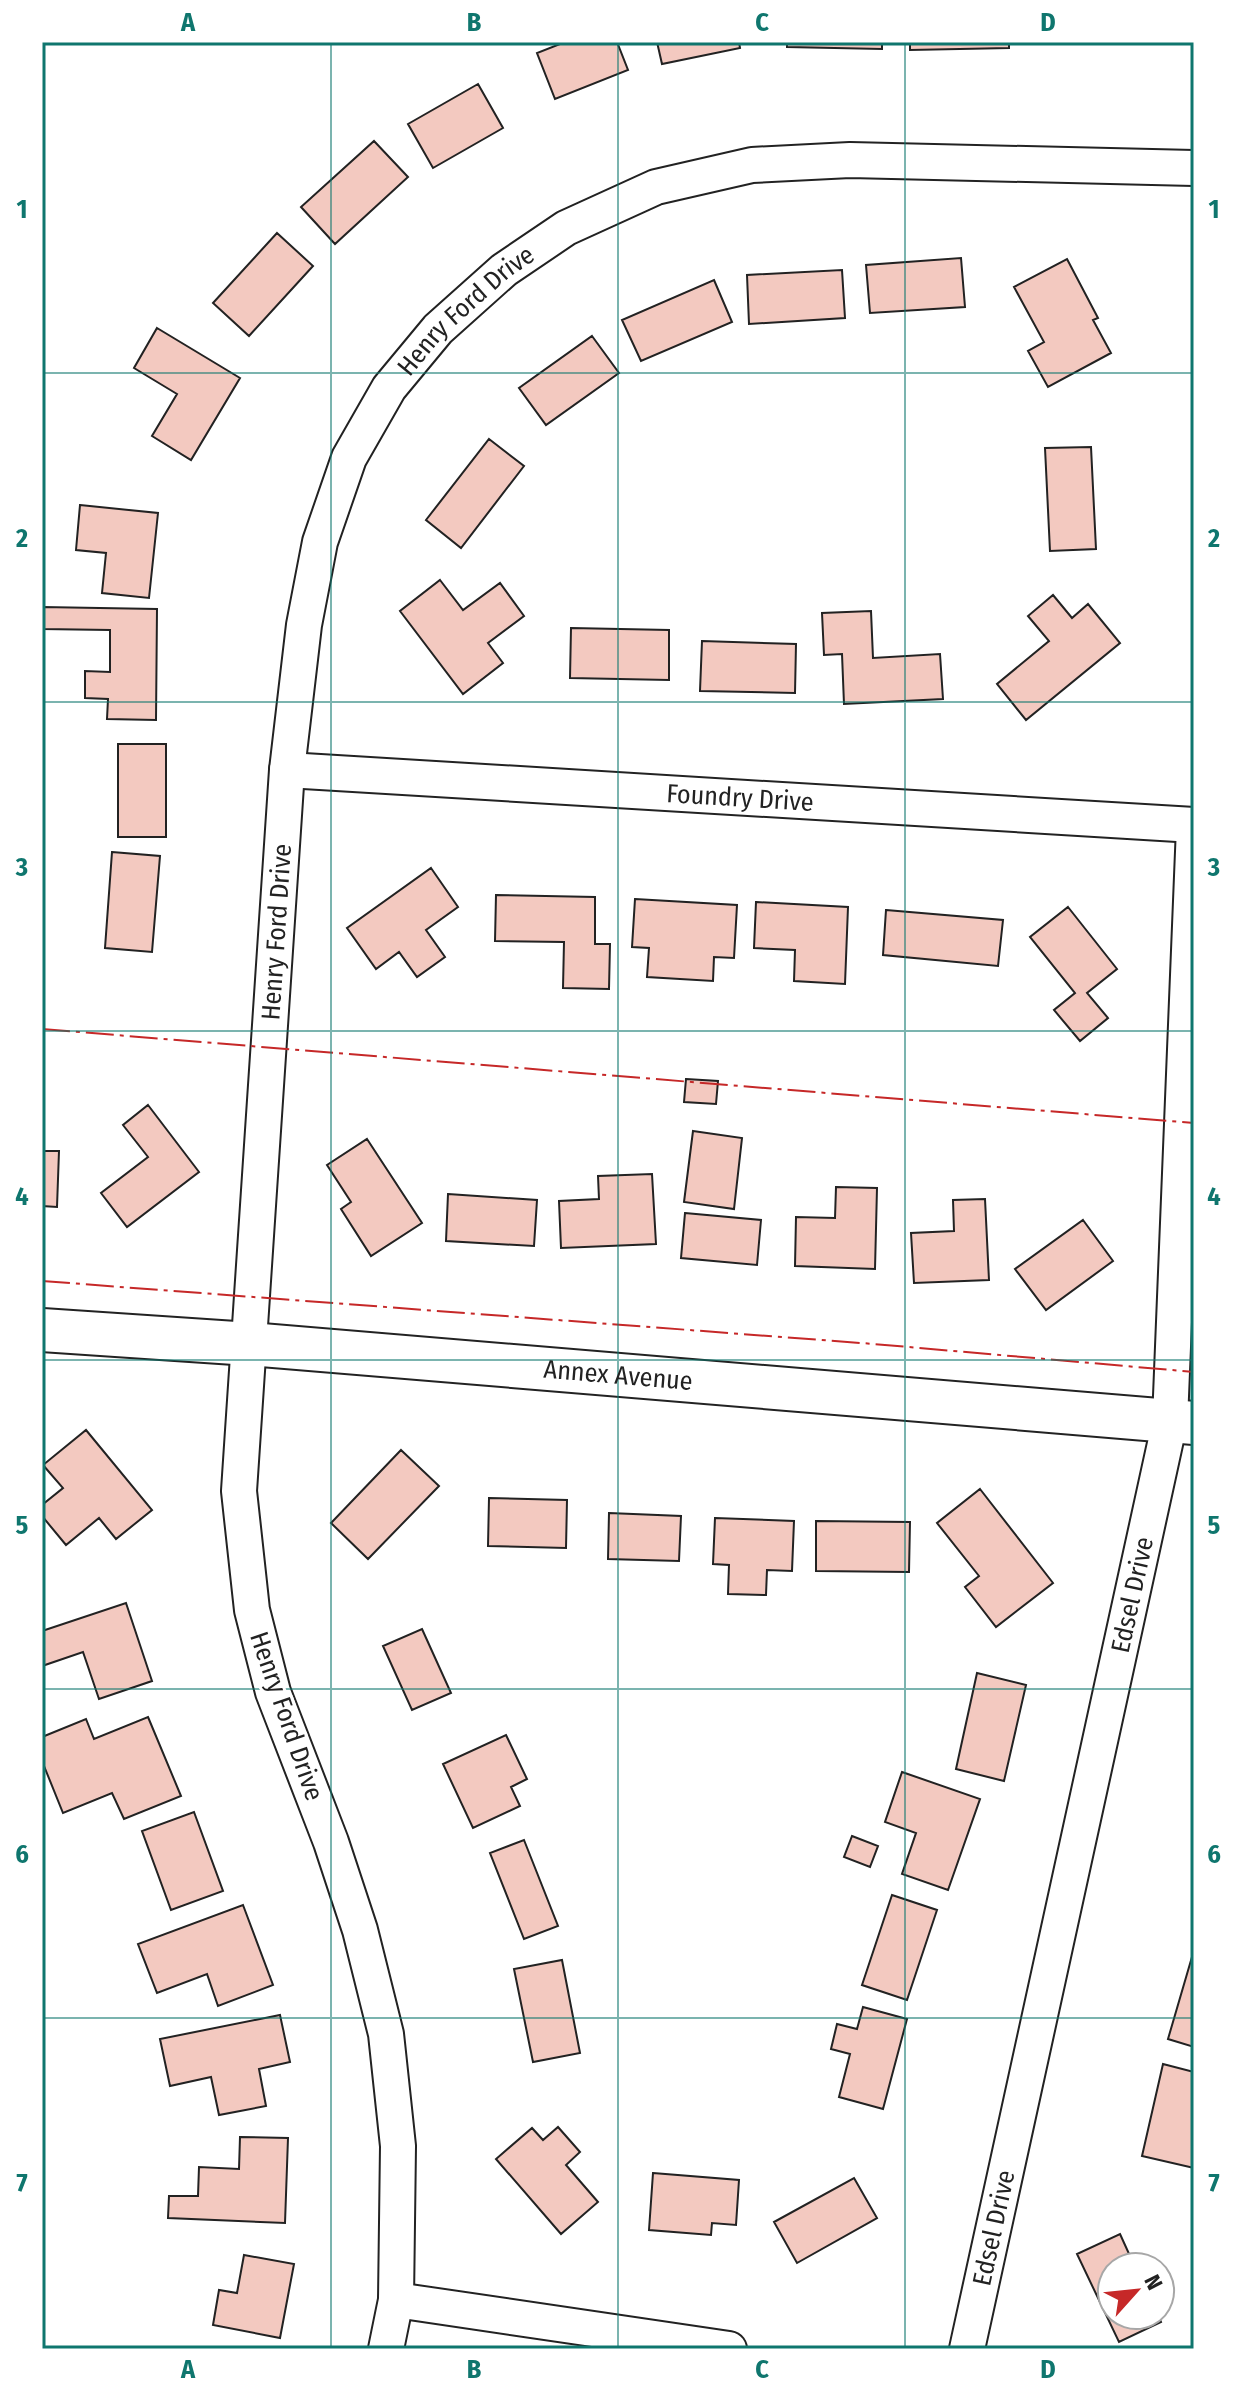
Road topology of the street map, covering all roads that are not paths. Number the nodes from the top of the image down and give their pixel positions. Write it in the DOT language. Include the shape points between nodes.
graph roads {
  1 [pos="1194,168"];
  2 [pos="287,770"];
  3 [pos="1194,826"];
  4 [pos="42,1330"];
  5 [pos="250,1344"];
  6 [pos="1182,1422"];
  7 [pos="396,2300"];
  8 [pos="386,2349"];
  9 [pos="729,2349"];
  10 [pos="967,2349"];
  1 -- 2 [label="street, Henry Ford Drive" via="850,160 752,165 656,187 566,228 504,270 438,329 389,388 349,458 320,542"];
  2 -- 3 [label="street, Foundry Drive"];
  2 -- 5 [label="street, Henry Ford Drive"];
  3 -- 6 [label="street, Edsel Drive"];
  4 -- 5 [label="street, Annex Avenue"];
  5 -- 6 [label="street, Annex Avenue"];
  5 -- 7 [label="street, Henry Ford Drive" via="239,1491 252,1610 273,1692 355,1915 386,2034 398,2146"];
  6 -- 10 [label="street, Edsel Drive"];
  7 -- 8 [label="street, Henry Ford Drive"];
  7 -- 9 [label="street"];
}
